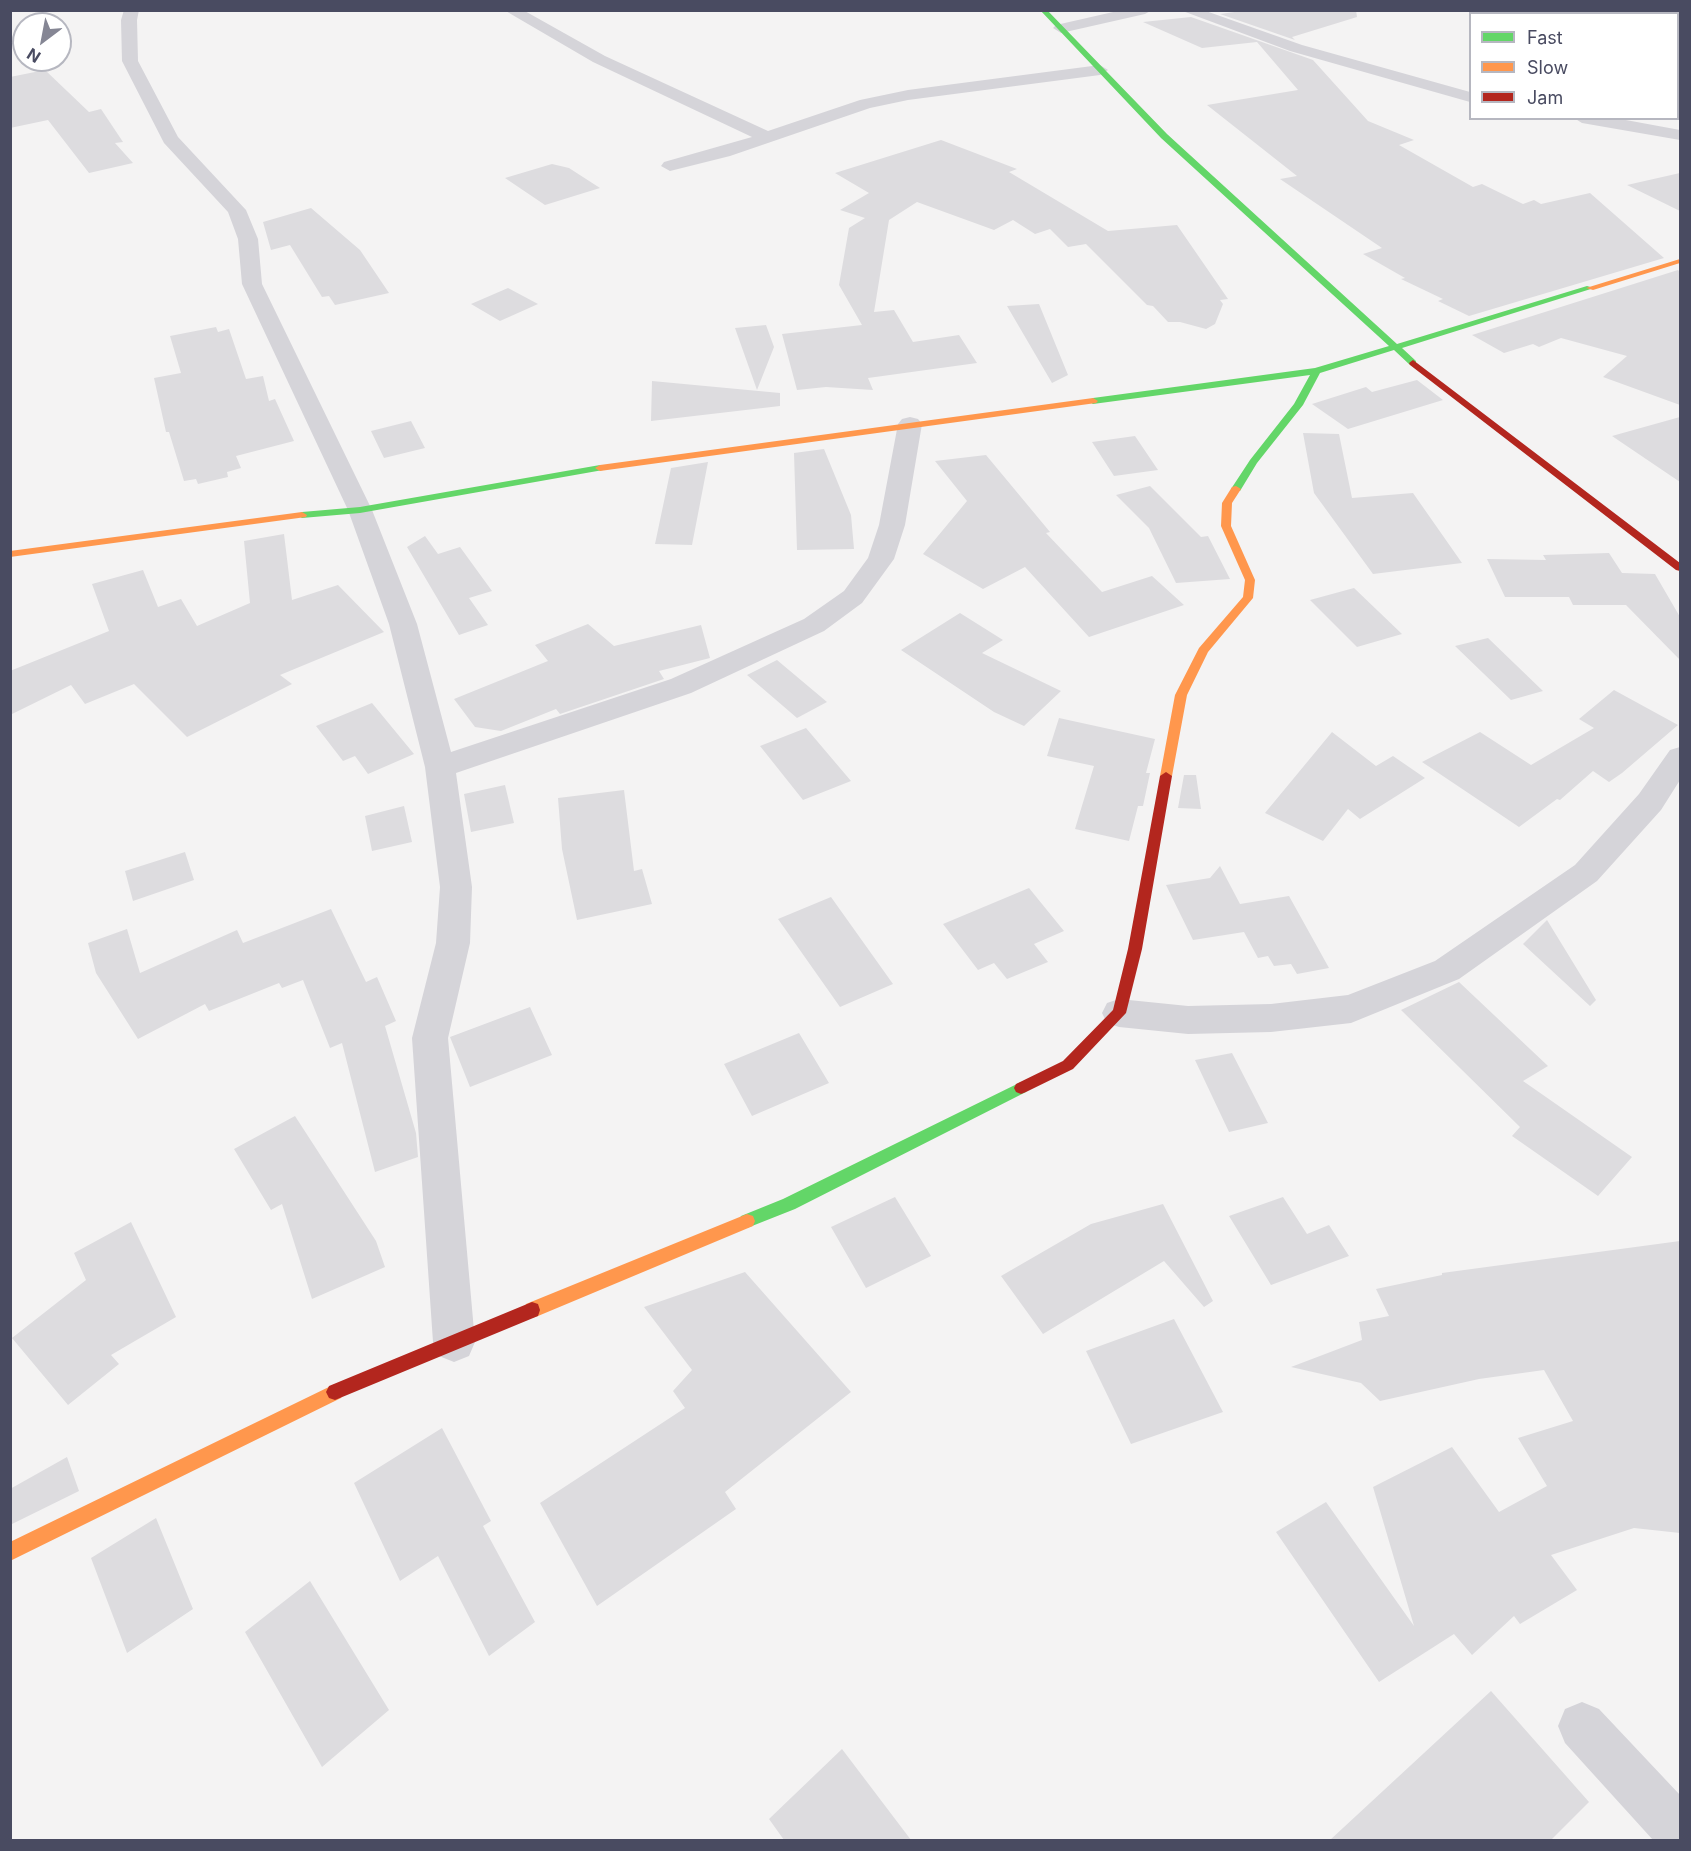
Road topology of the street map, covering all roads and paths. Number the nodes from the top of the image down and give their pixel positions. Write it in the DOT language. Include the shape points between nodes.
graph roads {
  1 [pos="132,10"];
  2 [pos="511,10"];
  3 [pos="1043,10"];
  4 [pos="1145,10"];
  5 [pos="1187,10"];
  6 [pos="1061,28"];
  7 [pos="1100,70"];
  8 [pos="1469,97"];
  9 [pos="1594,120"];
  10 [pos="1680,135"];
  11 [pos="766,137"];
  12 [pos="670,166"];
  13 [pos="1680,261"];
  14 [pos="1394,348"];
  15 [pos="1316,371"];
  16 [pos="910,424"];
  17 [pos="360,510"];
  18 [pos="10,554"];
  19 [pos="1680,568"];
  20 [pos="1680,757"];
  21 [pos="440,767"];
  22 [pos="1119,1013"];
  23 [pos="454,1342"];
  24 [pos="10,1552"];
  25 [pos="1582,1726"];
  26 [pos="1680,1832"];
  1 -- 17 [label="street" via="130,61 170,139 237,210 248,239 252,284"];
  2 -- 11 [label="street" via="599,59"];
  3 -- 6 [label="street"];
  4 -- 6 [label="street"];
  5 -- 8 [label="street" via="1296,48"];
  6 -- 7 [label="street"];
  7 -- 11 [label="street" via="908,95 866,104"];
  7 -- 14 [label="street" via="1164,136"];
  9 -- 10 [label="street"];
  11 -- 12 [label="street"];
  13 -- 14 [label="street"];
  14 -- 15 [label="street"];
  14 -- 19 [label="street"];
  15 -- 16 [label="street"];
  15 -- 22 [label="street" via="1298,405 1227,503 1226,526 1250,580 1248,598 1203,651 1181,695 1135,949"];
  16 -- 17 [label="street" via="633,462"];
  16 -- 21 [label="street" via="892,525 881,559 853,597 814,625 681,686"];
  17 -- 18 [label="street" via="279,517"];
  17 -- 21 [label="street" via="403,624"];
  20 -- 22 [label="street" via="1650,802 1586,873 1447,970 1351,1008 1271,1018 1188,1020"];
  21 -- 23 [label="street" via="456,887 453,943 430,1038"];
  22 -- 23 [label="street" via="1068,1065 800,1198"];
  23 -- 24 [label="street" via="313,1401"];
  25 -- 26 [label="street"];
}
